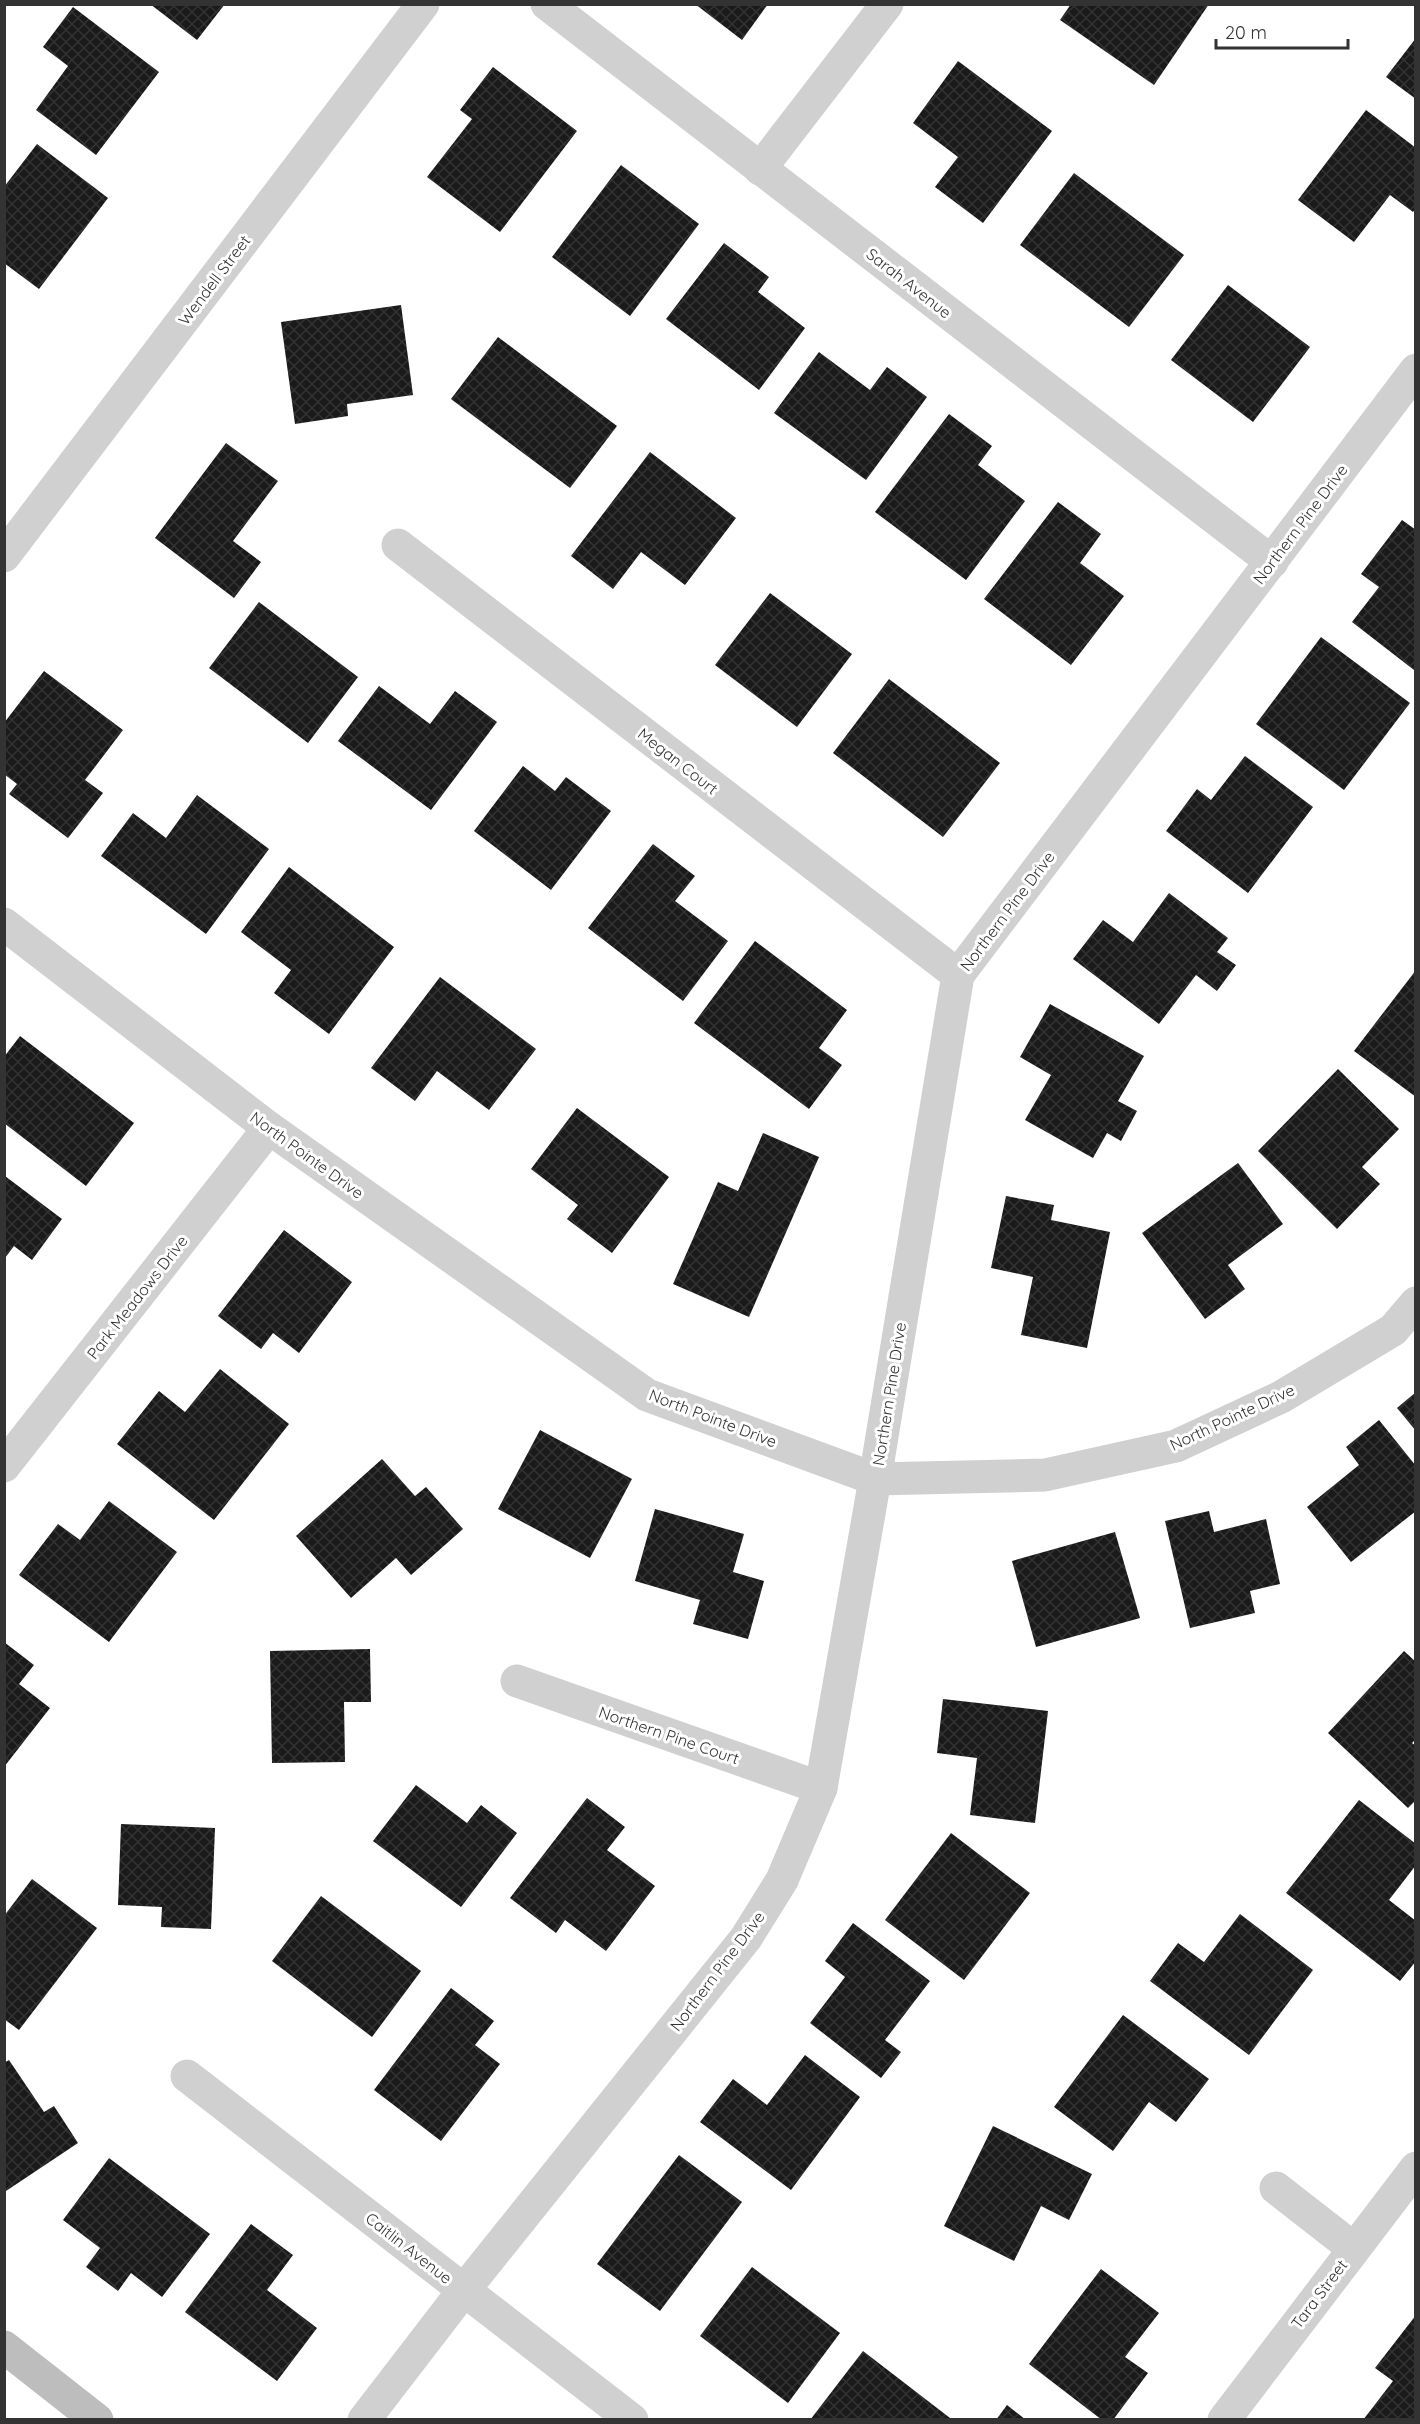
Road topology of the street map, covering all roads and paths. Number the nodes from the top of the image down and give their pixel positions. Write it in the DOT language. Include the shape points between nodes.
graph roads {
  1 [pos="423,4"];
  2 [pos="547,4"];
  3 [pos="887,4"];
  4 [pos="760,169"];
  5 [pos="1416,370"];
  6 [pos="398,545"];
  7 [pos="4,556"];
  8 [pos="1272,562"];
  9 [pos="4,924"];
  10 [pos="958,975"];
  11 [pos="268,1128"];
  12 [pos="1416,1303"];
  13 [pos="4,1466"];
  14 [pos="875,1479"];
  15 [pos="517,1681"];
  16 [pos="820,1788"];
  17 [pos="187,2076"];
  18 [pos="1416,2169"];
  19 [pos="1276,2188"];
  20 [pos="1353,2248"];
  21 [pos="464,2290"];
  22 [pos="4,2347"];
  23 [pos="97,2420"];
  24 [pos="364,2420"];
  25 [pos="632,2420"];
  26 [pos="1224,2420"];
  1 -- 7 [label="street, Wendell Street"];
  2 -- 4 [label="street, Sarah Avenue"];
  3 -- 4 [label="street"];
  4 -- 8 [label="street, Sarah Avenue"];
  5 -- 8 [label="street, Northern Pine Drive"];
  6 -- 10 [label="street, Megan Court"];
  8 -- 10 [label="street, Northern Pine Drive"];
  9 -- 11 [label="street, North Pointe Drive"];
  10 -- 14 [label="street, Northern Pine Drive"];
  11 -- 13 [label="street, Park Meadows Drive"];
  11 -- 14 [label="street, North Pointe Drive" via="647,1395"];
  12 -- 14 [label="street, North Pointe Drive" via="1393,1330 1281,1397 1176,1446 1046,1475"];
  14 -- 16 [label="street, Northern Pine Drive"];
  15 -- 16 [label="street, Northern Pine Court"];
  16 -- 21 [label="street, Northern Pine Drive" via="783,1880 746,1938"];
  17 -- 21 [label="street, Caitlin Avenue"];
  18 -- 20 [label="street, Tara Street"];
  19 -- 20 [label="street"];
  20 -- 26 [label="street, Tara Street"];
  21 -- 24 [label="street, Northern Pine Drive"];
  21 -- 25 [label="street, Caitlin Avenue"];
  22 -- 23 [label="street"];
}
